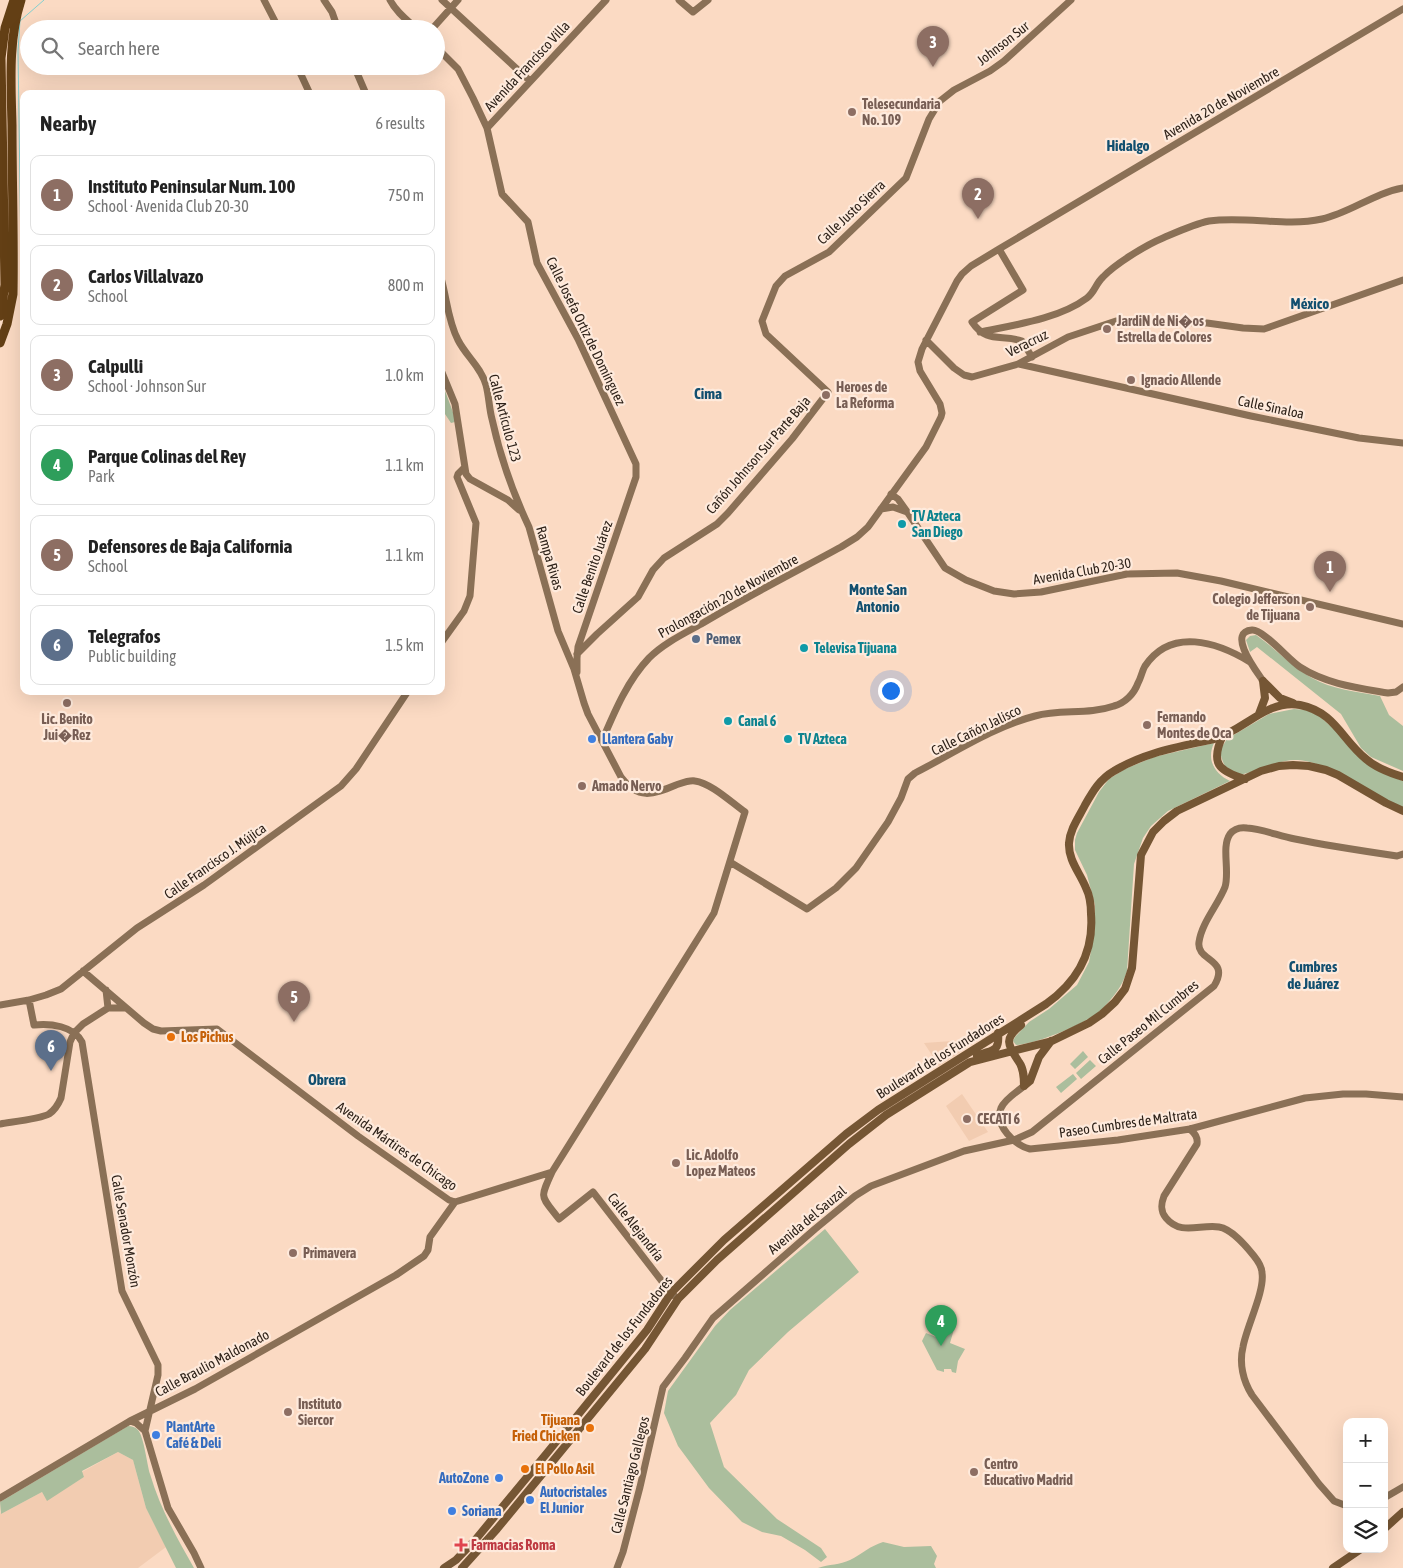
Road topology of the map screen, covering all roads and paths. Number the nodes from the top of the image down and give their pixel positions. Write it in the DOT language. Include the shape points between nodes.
graph roads {
  1 [pos="14,0"];
  2 [pos="22,0"];
  3 [pos="264,0"];
  4 [pos="324,0"];
  5 [pos="390,0"];
  6 [pos="442,0"];
  7 [pos="458,0"];
  8 [pos="606,0"];
  9 [pos="679,0"];
  10 [pos="708,0"];
  11 [pos="1071,0"];
  12 [pos="451,8"];
  13 [pos="1403,9"];
  14 [pos="274,20"];
  15 [pos="335,20"];
  16 [pos="407,20"];
  17 [pos="440,20"];
  18 [pos="3,21"];
  19 [pos="445,56"];
  20 [pos="301,75"];
  21 [pos="358,75"];
  22 [pos="530,81"];
  23 [pos="308,90"];
  24 [pos="364,90"];
  25 [pos="487,128"];
  26 [pos="906,178"];
  27 [pos="1403,188"];
  28 [pos="998,249"];
  29 [pos="1403,280"];
  30 [pos="445,298"];
  31 [pos="0,316"];
  32 [pos="980,332"];
  33 [pos="926,340"];
  34 [pos="0,343"];
  35 [pos="1032,357"];
  36 [pos="1018,364"];
  37 [pos="445,380"];
  38 [pos="828,392"];
  39 [pos="1403,443"];
  40 [pos="636,464"];
  41 [pos="464,468"];
  42 [pos="891,494"];
  43 [pos="881,509"];
  44 [pos="521,512"];
  45 [pos="908,513"];
  46 [pos="1403,624"];
  47 [pos="445,637"];
  48 [pos="577,654"];
  49 [pos="1250,662"];
  50 [pos="574,669"];
  51 [pos="577,678"];
  52 [pos="1263,680"];
  53 [pos="1401,689"];
  54 [pos="405,695"];
  55 [pos="1300,705"];
  56 [pos="1260,714"];
  57 [pos="1223,735"];
  58 [pos="602,741"];
  59 [pos="1403,777"];
  60 [pos="1245,779"];
  61 [pos="1403,811"];
  62 [pos="1403,854"];
  63 [pos="730,862"];
  64 [pos="83,971"];
  65 [pos="106,990"];
  66 [pos="29,1000"];
  67 [pos="0,1004"];
  68 [pos="108,1008"];
  69 [pos="126,1008"];
  70 [pos="1035,1011"];
  71 [pos="74,1033"];
  72 [pos="998,1033"];
  73 [pos="1052,1041"];
  74 [pos="1011,1051"];
  75 [pos="970,1062"];
  76 [pos="1024,1086"];
  77 [pos="1403,1096"];
  78 [pos="0,1124"];
  79 [pos="1190,1129"];
  80 [pos="846,1134"];
  81 [pos="1014,1140"];
  82 [pos="838,1153"];
  83 [pos="552,1172"];
  84 [pos="455,1202"];
  85 [pos="671,1292"];
  86 [pos="678,1299"];
  87 [pos="663,1387"];
  88 [pos="151,1410"];
  89 [pos="130,1421"];
  90 [pos="145,1431"];
  91 [pos="1403,1487"];
  92 [pos="1388,1496"];
  93 [pos="0,1498"];
  94 [pos="1343,1504"];
  95 [pos="1403,1512"];
  96 [pos="1388,1525"];
  97 [pos="1355,1553"];
  98 [pos="201,1568"];
  99 [pos="444,1568"];
  100 [pos="462,1568"];
  101 [pos="617,1568"];
  102 [pos="1333,1568"];
  1 -- 18 [label="highway"];
  2 -- 34 [label="highway" via="14,29 11,69 13,294"];
  3 -- 14 [label="street"];
  4 -- 15 [label="street"];
  5 -- 16 [label="street"];
  6 -- 12 [label="street"];
  7 -- 12 [label="street"];
  8 -- 22 [label="street, Avenida Francisco Villa"];
  9 -- 10 [label="street" via="693,12"];
  11 -- 26 [label="street, Johnson Sur" via="1004,61 940,101 929,119"];
  12 -- 17 [label="street"];
  12 -- 22 [label="street"];
  13 -- 28 [label="street, Avenida 20 de Noviembre"];
  18 -- 31 [label="highway" via="1,67 6,285"];
  19 -- 25 [label="street, Calle Josefa Ortiz de Domínguez" via="458,69"];
  20 -- 23 [label="street"];
  21 -- 24 [label="street"];
  22 -- 25 [label="street, Avenida Francisco Villa"];
  25 -- 40 [label="street, Calle Josefa Ortiz de Domínguez" via="502,194 528,222 537,263 578,339"];
  26 -- 38 [label="street, Calle Justo Sierra" via="829,252 782,278 762,321 766,334"];
  27 -- 32 [label="street" via="1324,219 1293,223 1255,220 1203,222 1143,248 1102,278 1087,298 1066,310"];
  28 -- 32 [label="street" via="1023,290 972,322"];
  28 -- 33 [label="street, Avenida 20 de Noviembre" via="962,274"];
  29 -- 35 [label="street, Veracruz" via="1264,329 1207,323 1116,321 1068,337"];
  30 -- 44 [label="street, Calle Artículo 123" via="450,322 459,342 481,373 486,386 496,436"];
  32 -- 35 [label="street" via="1020,340"];
  33 -- 36 [label="street, Veracruz" via="954,368 968,377"];
  33 -- 42 [label="street, Avenida 20 de Noviembre" via="920,355 920,371 942,413 926,447"];
  35 -- 36 [label="street, Veracruz"];
  36 -- 39 [label="street, Calle Sinaloa" via="1250,416 1359,438"];
  37 -- 41 [label="street" via="455,404"];
  38 -- 48 [label="street, Cañón Johnson Sur Parte Baja" via="728,513 713,527 664,558 638,597"];
  40 -- 48 [label="street, Calle Benito Juárez" via="636,477"];
  41 -- 44 [label="street" via="467,477 508,500"];
  41 -- 47 [label="street" via="457,477 476,523 470,596 464,611"];
  42 -- 43 [label="street, Prolongación 20 de Noviembre"];
  42 -- 45 [label="street"];
  43 -- 45 [label="street" via="893,507"];
  43 -- 58 [label="street, Prolongación 20 de Noviembre" via="857,537 655,652 630,684"];
  44 -- 50 [label="street, Rampa Rivas" via="529,527 558,631"];
  45 -- 46 [label="street, Avenida Club 20-30" via="945,568 994,591 1014,594 1041,592 1127,574 1177,573"];
  48 -- 51 [label="street, Calle Benito Juárez"];
  49 -- 52 [label="street"];
  49 -- 53 [label="street" via="1242,641 1246,632 1254,630 1315,675 1339,684 1388,693"];
  49 -- 63 [label="street, Calle Cañón Jalisco" via="1202,642 1188,641 1168,646 1145,666 1134,691 1116,706 1092,711 1051,712 1017,722 915,774 908,779 888,822 856,868 836,888 807,909"];
  50 -- 51 [label="street, Calle Benito Juárez"];
  51 -- 58 [label="street, Calle Benito Juárez" via="588,714"];
  52 -- 55 [label="main road" via="1280,698"];
  52 -- 56 [label="main road" via="1265,698"];
  54 -- 64 [label="street, Calle Francisco J. Mújica" via="341,786 204,885 137,928"];
  55 -- 56 [label="main road, Boulevard de los Fundadores" via="1268,709"];
  55 -- 59 [label="main road, Boulevard de los Fundadores" via="1318,711 1332,721 1366,760"];
  56 -- 57 [label="main road, Boulevard de los Fundadores"];
  57 -- 60 [label="main road" via="1218,747 1219,763 1228,774"];
  57 -- 70 [label="main road, Boulevard de los Fundadores" via="1141,758 1108,775 1094,789 1073,827 1069,844 1074,865 1088,895 1092,919 1088,948 1071,982"];
  58 -- 63 [label="street, Calle Benito Juárez" via="626,785 635,791 655,794 696,781 707,785 745,812"];
  60 -- 61 [label="main road, Boulevard de los Fundadores" via="1279,766 1309,766 1338,775"];
  60 -- 73 [label="main road, Boulevard de los Fundadores" via="1177,811 1153,832 1141,855 1132,968 1125,989 1102,1014"];
  62 -- 81 [label="street, Calle Paseo Mil Cumbres" via="1397,856 1332,846 1248,828 1233,831 1227,842 1227,881 1199,941 1202,952 1218,968 1214,986 1032,1132"];
  63 -- 83 [label="street" via="714,914"];
  64 -- 65 [label="street, Avenida Mártires de Chicago"];
  64 -- 66 [label="street, Calle Francisco J. Mújica" via="54,992"];
  65 -- 68 [label="street"];
  65 -- 69 [label="street, Avenida Mártires de Chicago"];
  66 -- 67 [label="street, Calle Francisco J. Mújica"];
  66 -- 71 [label="street" via="34,1025 51,1024"];
  68 -- 69 [label="street"];
  68 -- 71 [label="street"];
  69 -- 84 [label="street, Avenida Mártires de Chicago" via="154,1029 162,1031 217,1029 358,1136"];
  70 -- 72 [label="main road, Boulevard de los Fundadores"];
  70 -- 74 [label="main road" via="1010,1035"];
  71 -- 78 [label="street" via="57,1107 45,1116"];
  71 -- 88 [label="street, Calle Senador Monzón" via="82,1042 122,1291 158,1365"];
  72 -- 75 [label="main road" via="997,1047"];
  72 -- 80 [label="main road, Boulevard de los Fundadores"];
  73 -- 74 [label="main road, Boulevard de los Fundadores"];
  73 -- 76 [label="main road" via="1039,1057 1030,1081"];
  74 -- 75 [label="main road, Boulevard de los Fundadores"];
  74 -- 76 [label="main road" via="1022,1067"];
  75 -- 82 [label="main road, Boulevard de los Fundadores" via="886,1115"];
  76 -- 81 [label="street" via="1002,1106 999,1115 1000,1123"];
  77 -- 79 [label="street, Paseo Cumbres de Maltrata" via="1343,1094 1305,1098"];
  79 -- 81 [label="street, Paseo Cumbres de Maltrata" via="1030,1149"];
  79 -- 94 [label="street" via="1198,1140 1197,1144 1164,1196 1162,1213 1179,1228 1226,1229 1260,1264 1262,1285 1242,1348 1246,1385 1319,1484 1334,1501"];
  80 -- 82 [label="main road"];
  80 -- 85 [label="main road, Boulevard de los Fundadores" via="724,1240"];
  81 -- 87 [label="street, Avenida del Sauzal" via="964,1151 871,1186 855,1196 721,1310"];
  82 -- 86 [label="main road, Boulevard de los Fundadores" via="717,1260"];
  83 -- 84 [label="street, Avenida Mártires de Chicago"];
  83 -- 85 [label="street, Calle Alejandría" via="542,1192 559,1219 593,1192"];
  84 -- 88 [label="street, Calle Braulio Maldonado" via="430,1237 428,1250 422,1258 396,1276"];
  85 -- 86 [label="street, Calle Alejandría"];
  85 -- 99 [label="main road, Boulevard de los Fundadores" via="647,1330 547,1453 476,1539"];
  86 -- 100 [label="main road, Boulevard de los Fundadores" via="644,1349 494,1534"];
  87 -- 101 [label="street, Calle Santiago Gallegos"];
  88 -- 89 [label="street, Calle Braulio Maldonado"];
  88 -- 90 [label="street, Calle Senador Monzón"];
  89 -- 90 [label="street"];
  89 -- 93 [label="street, Calle Braulio Maldonado"];
  90 -- 98 [label="street" via="168,1508"];
  91 -- 92 [label="street"];
  95 -- 96 [label="main road"];
  97 -- 102 [label="main road"];
}
